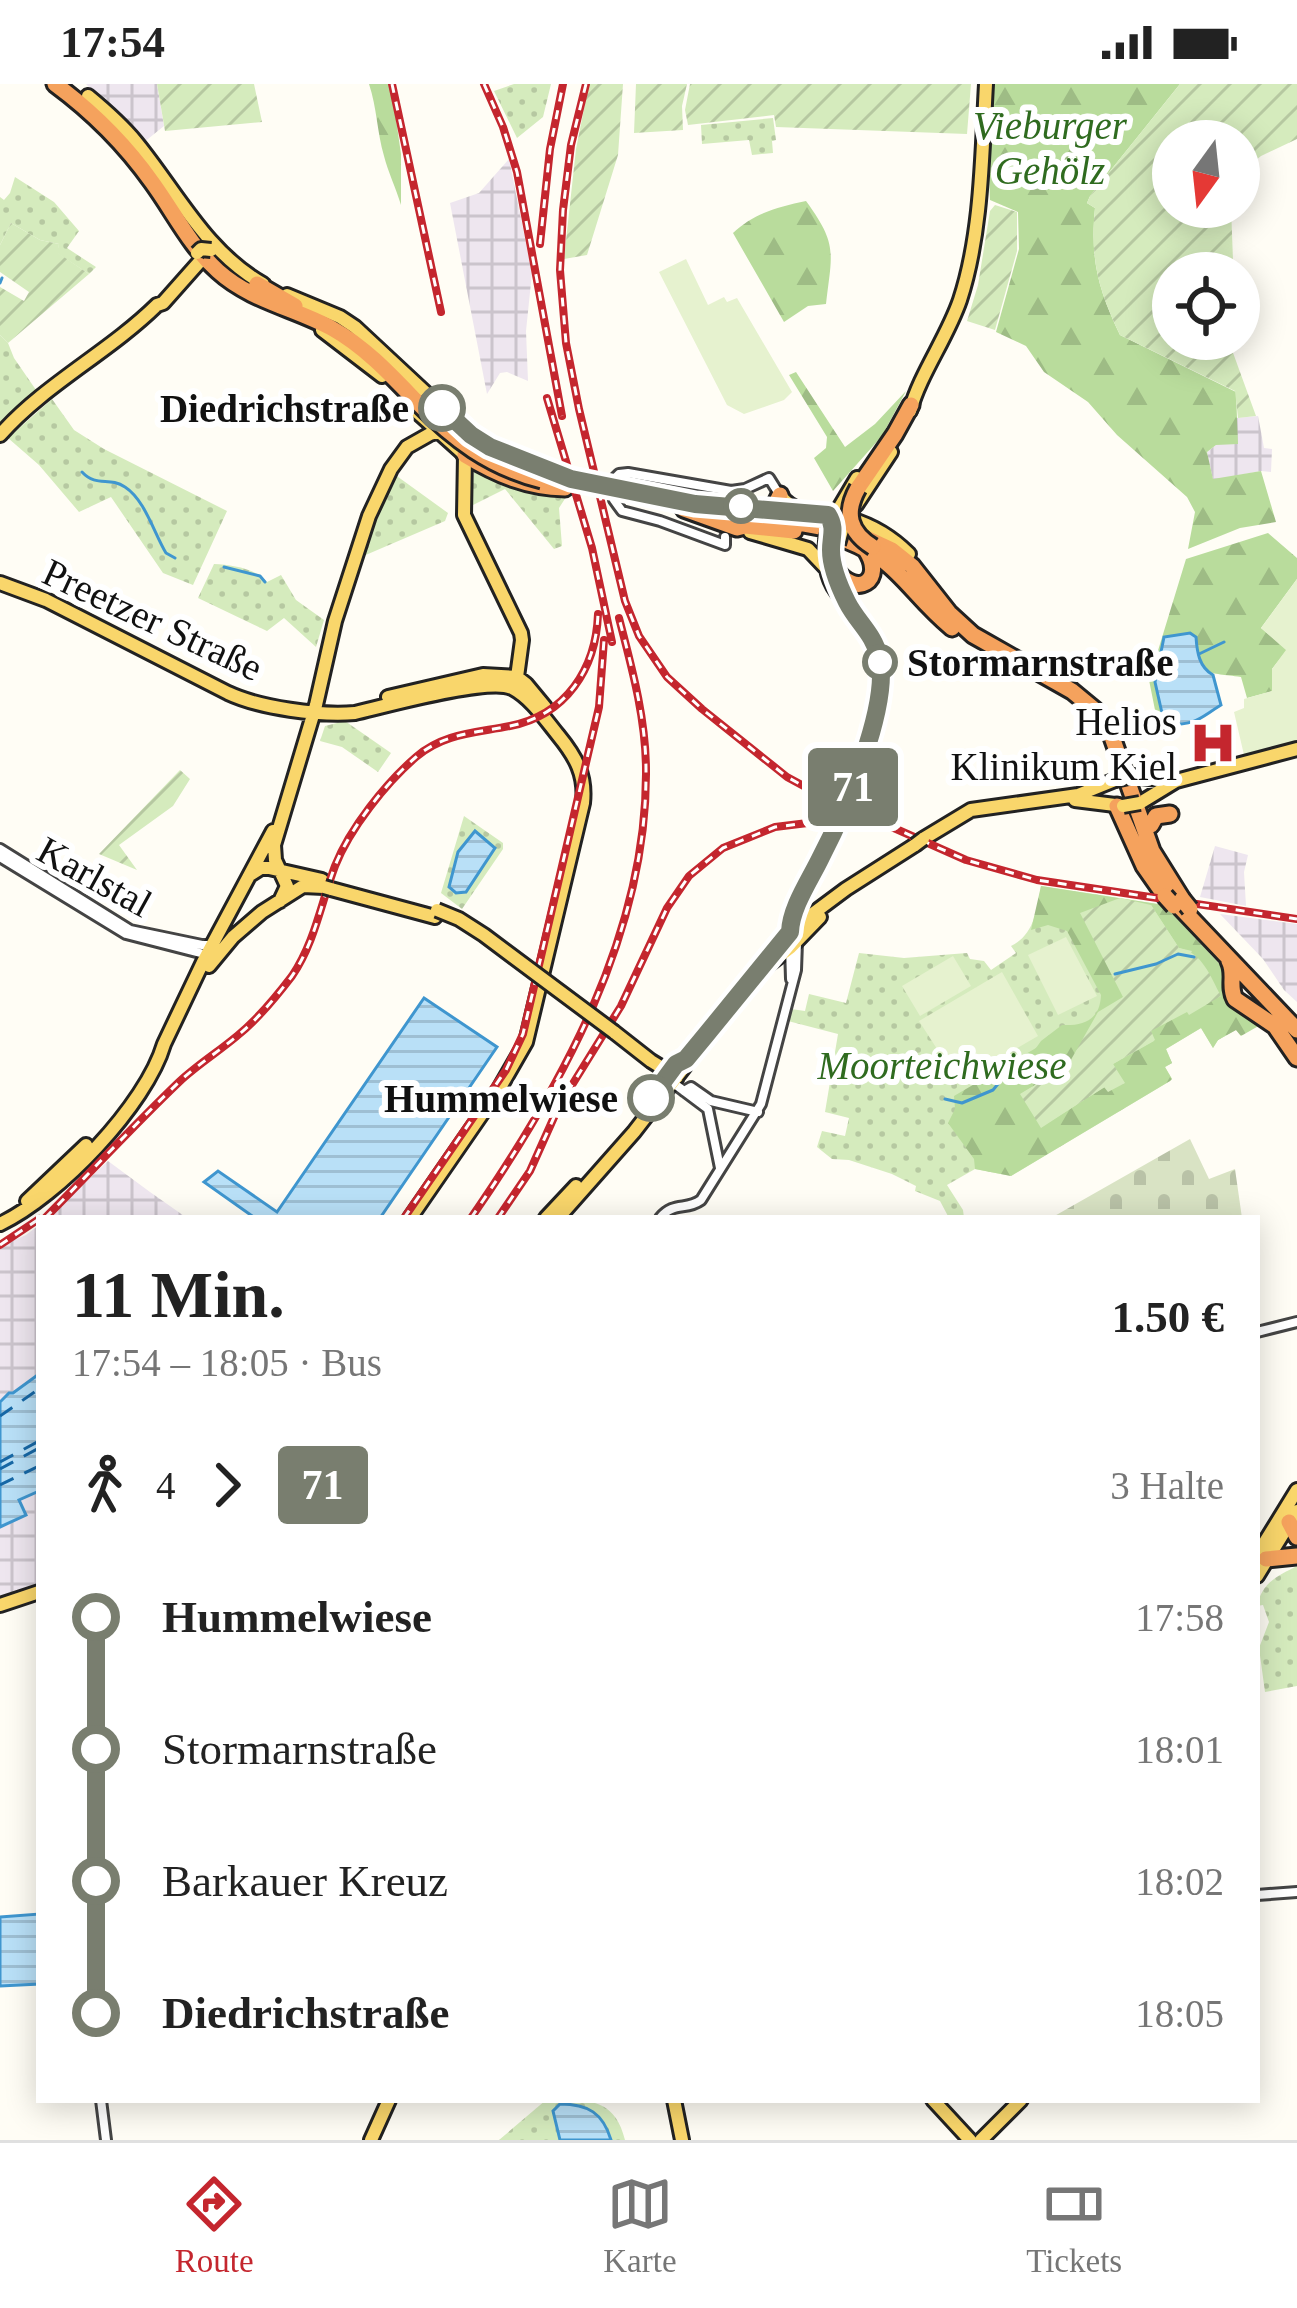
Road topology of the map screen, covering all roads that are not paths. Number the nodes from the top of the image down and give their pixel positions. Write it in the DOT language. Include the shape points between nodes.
graph roads {
  1 [pos="54,84"];
  2 [pos="67,84"];
  3 [pos="986,84"];
  4 [pos="88,96"];
  5 [pos="183,223"];
  6 [pos="204,253"];
  7 [pos="255,281"];
  8 [pos="297,308"];
  9 [pos="312,325"];
  10 [pos="339,332"];
  11 [pos="911,404"];
  12 [pos="419,405"];
  13 [pos="466,430"];
  14 [pos="437,432"];
  15 [pos="0,436"];
  16 [pos="418,440"];
  17 [pos="471,459"];
  18 [pos="466,477"];
  19 [pos="567,482"];
  20 [pos="851,487"];
  21 [pos="861,498"];
  22 [pos="775,502"];
  23 [pos="686,505"];
  24 [pos="804,511"];
  25 [pos="876,528"];
  26 [pos="838,530"];
  27 [pos="809,531"];
  28 [pos="731,532"];
  29 [pos="909,554"];
  30 [pos="831,569"];
  31 [pos="0,583"];
  32 [pos="929,590"];
  33 [pos="971,643"];
  34 [pos="1035,670"];
  35 [pos="511,683"];
  36 [pos="1051,686"];
  37 [pos="1081,712"];
  38 [pos="319,714"];
  39 [pos="1113,724"];
  40 [pos="1297,749"];
  41 [pos="1136,777"];
  42 [pos="1113,781"];
  43 [pos="1176,781"];
  44 [pos="1056,799"];
  45 [pos="1142,801"];
  46 [pos="1120,806"];
  47 [pos="281,814"];
  48 [pos="1170,814"];
  49 [pos="1151,825"];
  50 [pos="0,853"];
  51 [pos="280,869"];
  52 [pos="249,875"];
  53 [pos="328,885"];
  54 [pos="280,902"];
  55 [pos="1186,908"];
  56 [pos="794,936"];
  57 [pos="209,951"];
  58 [pos="1228,958"];
  59 [pos="1232,991"];
  60 [pos="1266,997"];
  61 [pos="1297,1018"];
  62 [pos="1297,1030"];
  63 [pos="1297,1058"];
  64 [pos="674,1080"];
  65 [pos="136,1100"];
  66 [pos="758,1112"];
  67 [pos="721,1170"];
  68 [pos="416,1215"];
  69 [pos="416,1215"];
  70 [pos="549,1215"];
  71 [pos="561,1215"];
  72 [pos="663,1215"];
  73 [pos="0,1224"];
  74 [pos="1297,1322"];
  75 [pos="1260,1332"];
  76 [pos="1297,1490"];
  77 [pos="1280,1542"];
  78 [pos="1260,1572"];
  79 [pos="36,1598"];
  80 [pos="0,1610"];
  81 [pos="1297,1892"];
  82 [pos="1260,1895"];
  83 [pos="101,2103"];
  84 [pos="388,2103"];
  85 [pos="671,2103"];
  86 [pos="936,2103"];
  87 [pos="1008,2103"];
  88 [pos="1018,2103"];
  89 [pos="106,2140"];
  90 [pos="371,2140"];
  91 [pos="679,2140"];
  92 [pos="974,2140"];
  1 -- 5 [label="highway" via="124,146"];
  1 -- 6 [label="highway"];
  2 -- 4 [label="highway"];
  2 -- 5 [label="highway" via="129,143"];
  3 -- 11 [label="main road" via="967,275"];
  4 -- 6 [label="main road" via="133,138 201,232"];
  5 -- 8 [label="highway" via="226,271"];
  5 -- 10 [label="highway" via="229,280"];
  6 -- 7 [label="main road"];
  6 -- 7 [label="main road"];
  6 -- 9 [label="main road" via="241,295"];
  6 -- 15 [label="main road" via="116,342"];
  7 -- 8 [label="highway"];
  7 -- 13 [label="main road" via="348,322"];
  8 -- 12 [label="highway" via="360,340"];
  9 -- 10 [label="highway"];
  9 -- 12 [label="main road"];
  10 -- 12 [label="highway"];
  11 -- 20 [label="main road"];
  11 -- 21 [label="main road"];
  11 -- 32 [label="highway, bridge" via="854,494 850,522"];
  12 -- 14 [label="main road"];
  12 -- 16 [label="main road"];
  12 -- 19 [label="highway, bridge" via="482,457"];
  13 -- 14 [label="main road"];
  13 -- 17 [label="main road"];
  13 -- 19 [label="highway"];
  14 -- 16 [label="main road"];
  14 -- 17 [label="main road"];
  16 -- 38 [label="main road" via="398,457 369,516 335,621"];
  17 -- 18 [label="highway"];
  17 -- 19 [label="highway" via="528,485"];
  18 -- 35 [label="main road" via="467,526 522,640"];
  19 -- 23 [label="highway, bridge"];
  20 -- 24 [label="main road" via="827,506"];
  20 -- 26 [label="main road"];
  21 -- 25 [label="main road"];
  21 -- 26 [label="main road"];
  22 -- 23 [label="highway"];
  22 -- 24 [label="highway"];
  22 -- 28 [label="street" via="769,478 731,491 631,474 612,482 618,508 725,545"];
  23 -- 27 [label="highway"];
  23 -- 28 [label="highway"];
  23 -- 32 [label="highway" via="867,538 901,556"];
  24 -- 26 [label="main road"];
  25 -- 26 [label="main road"];
  25 -- 29 [label="main road"];
  26 -- 27 [label="highway"];
  26 -- 30 [label="main road"];
  26 -- 30 [label="highway" via="874,566 856,585"];
  26 -- 33 [label="highway" via="901,573"];
  27 -- 28 [label="highway"];
  28 -- 30 [label="main road" via="808,549"];
  29 -- 32 [label="highway"];
  30 -- 56 [label="main road" via="875,644 880,695 852,788 801,898"];
  31 -- 38 [label="main road, Preetzer Straße" via="242,700"];
  32 -- 33 [label="highway"];
  32 -- 34 [label="highway" via="960,625"];
  33 -- 36 [label="highway"];
  34 -- 39 [label="highway" via="1079,691"];
  34 -- 55 [label="highway" via="1104,721 1152,851"];
  35 -- 38 [label="main road, Preetzer Straße" via="483,675"];
  35 -- 68 [label="main road" via="526,684 577,748 586,802 537,1031"];
  35 -- 69 [label="main road" via="571,751 584,788 529,1034"];
  36 -- 37 [label="highway"];
  36 -- 55 [label="highway" via="1104,733 1155,870"];
  38 -- 47 [label="main road"];
  40 -- 43 [label="main road"];
  41 -- 42 [label="main road, bridge"];
  41 -- 43 [label="main road"];
  41 -- 45 [label="main road"];
  42 -- 44 [label="main road"];
  42 -- 46 [label="main road"];
  43 -- 45 [label="main road"];
  44 -- 46 [label="main road"];
  44 -- 56 [label="main road" via="966,812 851,887"];
  45 -- 46 [label="main road, bridge"];
  45 -- 49 [label="highway"];
  46 -- 55 [label="highway" via="1144,866"];
  47 -- 51 [label="main road" via="274,845"];
  47 -- 52 [label="main road"];
  48 -- 49 [label="highway"];
  49 -- 55 [label="highway"];
  50 -- 57 [label="street, Karlstal" via="126,934"];
  51 -- 52 [label="main road"];
  51 -- 53 [label="main road"];
  51 -- 54 [label="main road" via="287,886"];
  52 -- 57 [label="main road"];
  53 -- 54 [label="main road" via="303,886"];
  53 -- 64 [label="main road, bridge" via="436,914"];
  54 -- 57 [label="main road"];
  55 -- 58 [label="highway"];
  55 -- 61 [label="highway"];
  56 -- 64 [label="main road"];
  56 -- 66 [label="street" via="796,970"];
  57 -- 65 [label="main road" via="167,1052"];
  58 -- 59 [label="highway"];
  58 -- 60 [label="highway"];
  59 -- 60 [label="highway" via="1244,983"];
  59 -- 63 [label="highway" via="1280,1031"];
  60 -- 62 [label="highway"];
  64 -- 66 [label="street" via="711,1101"];
  64 -- 67 [label="street" via="710,1112"];
  64 -- 70 [label="main road"];
  64 -- 71 [label="main road"];
  65 -- 73 [label="main road"];
  65 -- 73 [label="main road" via="42,1198"];
  66 -- 67 [label="street"];
  67 -- 72 [label="street" via="701,1200"];
  74 -- 75 [label="street"];
  76 -- 77 [label="main road"];
  77 -- 78 [label="main road"];
  79 -- 80 [label="main road"];
  81 -- 82 [label="street"];
  83 -- 89 [label="street"];
  84 -- 90 [label="main road"];
  85 -- 91 [label="main road"];
  86 -- 92 [label="main road"];
  87 -- 92 [label="main road"];
  88 -- 92 [label="main road"];
}
